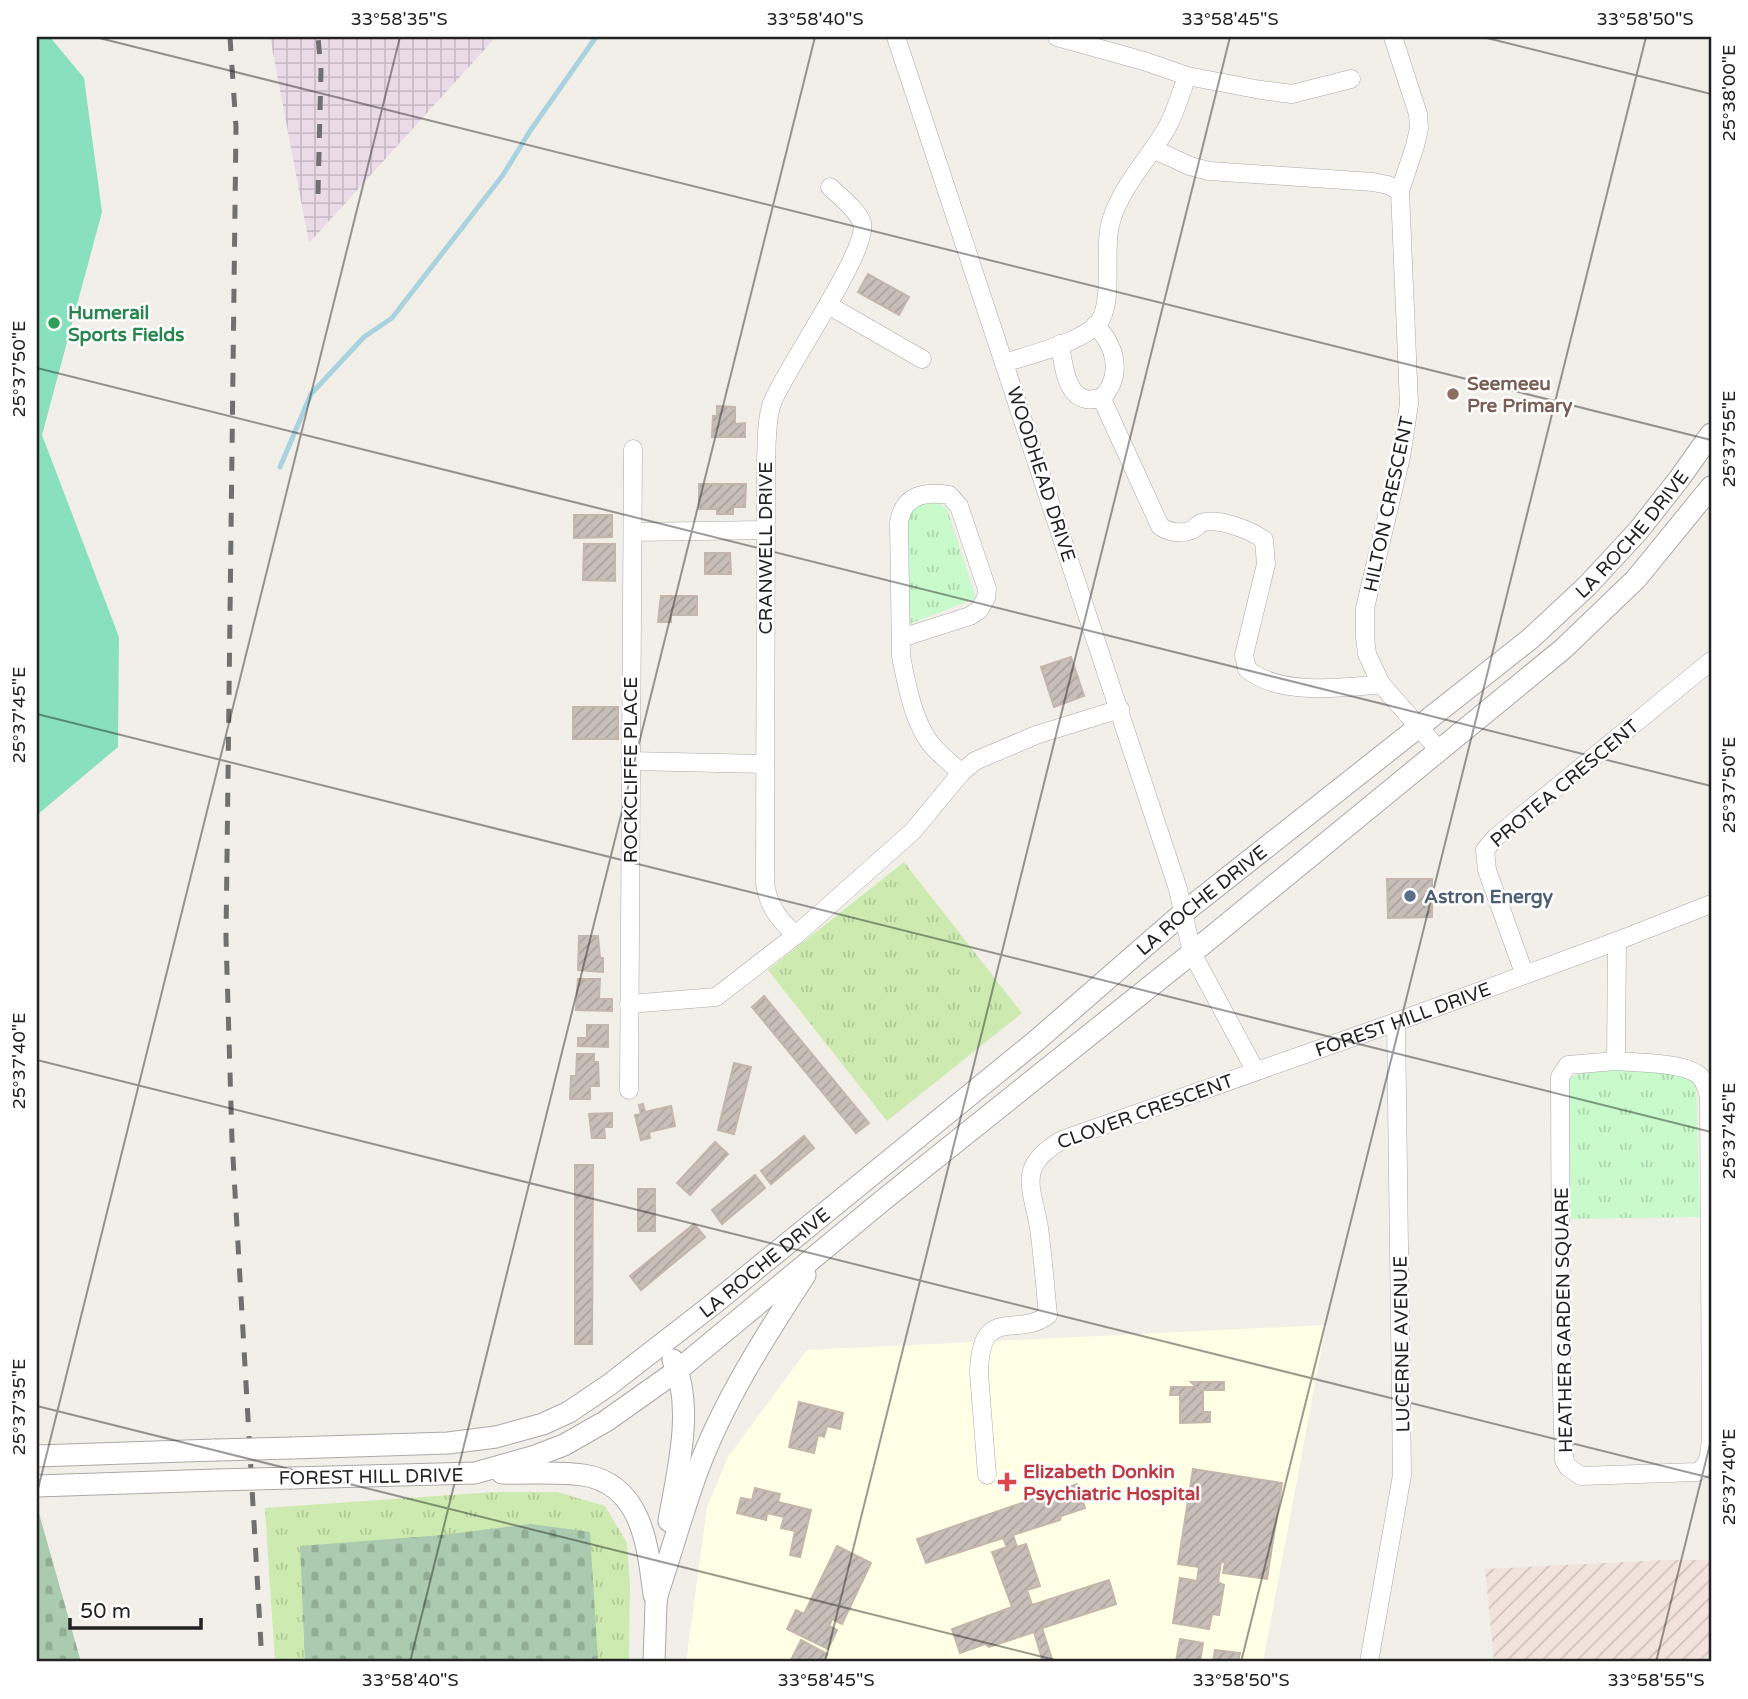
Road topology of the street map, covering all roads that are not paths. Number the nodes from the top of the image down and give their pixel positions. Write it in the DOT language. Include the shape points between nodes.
graph roads {
  1 [pos="896,37"];
  2 [pos="1057,37"];
  3 [pos="1393,37"];
  4 [pos="1187,76"];
  5 [pos="1351,79"];
  6 [pos="1153,149"];
  7 [pos="830,187"];
  8 [pos="1401,191"];
  9 [pos="828,305"];
  10 [pos="1095,325"];
  11 [pos="1060,344"];
  12 [pos="922,359"];
  13 [pos="1004,363"];
  14 [pos="1101,397"];
  15 [pos="1711,434"];
  16 [pos="633,449"];
  17 [pos="1711,487"];
  18 [pos="765,530"];
  19 [pos="633,532"];
  20 [pos="901,638"];
  21 [pos="1711,660"];
  22 [pos="1381,684"];
  23 [pos="1120,709"];
  24 [pos="1420,727"];
  25 [pos="1438,750"];
  26 [pos="629,761"];
  27 [pos="765,764"];
  28 [pos="961,773"];
  29 [pos="1711,904"];
  30 [pos="1182,913"];
  31 [pos="796,935"];
  32 [pos="1617,941"];
  33 [pos="1192,953"];
  34 [pos="1524,973"];
  35 [pos="629,1004"];
  36 [pos="1396,1022"];
  37 [pos="1616,1061"];
  38 [pos="1255,1070"];
  39 [pos="629,1090"];
  40 [pos="815,1258"];
  41 [pos="1711,1319"];
  42 [pos="665,1342"];
  43 [pos="678,1370"];
  44 [pos="37,1456"];
  45 [pos="475,1473"];
  46 [pos="986,1475"];
  47 [pos="37,1486"];
  48 [pos="656,1599"];
  49 [pos="654,1662"];
  50 [pos="1369,1662"];
  1 -- 13 [label="street, WOODHEAD DRIVE"];
  2 -- 4 [label="street"];
  3 -- 8 [label="street, HILTON CRESCENT" via="1419,128"];
  4 -- 5 [label="street" via="1292,93"];
  4 -- 6 [label="street" via="1168,126"];
  6 -- 8 [label="street" via="1209,171 1373,182"];
  6 -- 10 [label="street" via="1112,217 1104,307"];
  7 -- 9 [label="street, CRANWELL DRIVE" via="856,212 862,236"];
  8 -- 22 [label="street, HILTON CRESCENT" via="1409,404 1365,608 1367,654"];
  9 -- 12 [label="street"];
  9 -- 18 [label="street, CRANWELL DRIVE" via="772,405"];
  10 -- 11 [label="street"];
  10 -- 14 [label="street" via="1112,346 1115,360 1110,389"];
  11 -- 13 [label="street"];
  11 -- 14 [label="street" via="1066,380 1073,392"];
  13 -- 23 [label="street, WOODHEAD DRIVE"];
  14 -- 22 [label="street" via="1164,530 1181,533 1202,523 1218,523 1256,533 1264,540 1266,564 1244,655 1248,669 1264,680 1294,686"];
  15 -- 24 [label="street, LA ROCHE DRIVE" via="1638,531 1587,586 1530,639"];
  16 -- 19 [label="street, ROCKCLIFFE PLACE"];
  17 -- 25 [label="street, LA ROCHE DRIVE" via="1636,579 1563,649"];
  18 -- 19 [label="street"];
  18 -- 27 [label="street, CRANWELL DRIVE"];
  19 -- 26 [label="street, ROCKCLIFFE PLACE"];
  20 -- 20 [label="street" via="970,616 986,598 985,580 959,506 949,495 917,495 900,514"];
  20 -- 28 [label="street" via="905,676 924,734"];
  21 -- 34 [label="street, PROTEA CRESCENT" via="1485,849 1487,870"];
  22 -- 24 [label="street, HILTON CRESCENT"];
  23 -- 28 [label="street" via="991,752"];
  23 -- 30 [label="street, WOODHEAD DRIVE"];
  24 -- 25 [label="street, HILTON CRESCENT"];
  24 -- 30 [label="street, LA ROCHE DRIVE"];
  25 -- 33 [label="street, LA ROCHE DRIVE"];
  26 -- 27 [label="street"];
  26 -- 35 [label="street, ROCKCLIFFE PLACE"];
  27 -- 31 [label="street, CRANWELL DRIVE" via="766,894 780,920"];
  28 -- 31 [label="street" via="913,831"];
  29 -- 32 [label="street, FOREST HILL DRIVE"];
  30 -- 33 [label="street"];
  30 -- 42 [label="street, LA ROCHE DRIVE" via="1035,1041"];
  31 -- 35 [label="street" via="716,998"];
  32 -- 34 [label="street, FOREST HILL DRIVE"];
  32 -- 37 [label="street"];
  33 -- 38 [label="street"];
  33 -- 40 [label="street, LA ROCHE DRIVE"];
  34 -- 36 [label="street, FOREST HILL DRIVE"];
  35 -- 39 [label="street, ROCKCLIFFE PLACE"];
  36 -- 38 [label="street, FOREST HILL DRIVE"];
  36 -- 50 [label="street, LUCERNE AVENUE" via="1402,1475"];
  37 -- 41 [label="street, HEATHER GARDEN SQUARE" via="1686,1070 1698,1074 1706,1086"];
  37 -- 41 [label="street, HEATHER GARDEN SQUARE" via="1568,1065 1560,1077 1563,1446 1568,1467 1581,1476 1703,1469 1711,1435"];
  38 -- 46 [label="street, CLOVER CRESCENT" via="1062,1140 1039,1156 1030,1184 1048,1315 1040,1322 1007,1325 984,1342 979,1359"];
  40 -- 43 [label="street, LA ROCHE DRIVE"];
  40 -- 48 [label="street" via="727,1405 698,1471"];
  42 -- 43 [label="street"];
  42 -- 44 [label="street, FOREST HILL DRIVE, bridge" via="569,1412 543,1424 476,1441"];
  43 -- 45 [label="street, FOREST HILL DRIVE" via="564,1445"];
  43 -- 48 [label="street" via="682,1433"];
  45 -- 47 [label="street, FOREST HILL DRIVE, bridge"];
  45 -- 48 [label="street" via="572,1474 600,1479 614,1487 640,1521"];
  48 -- 49 [label="street"];
}
